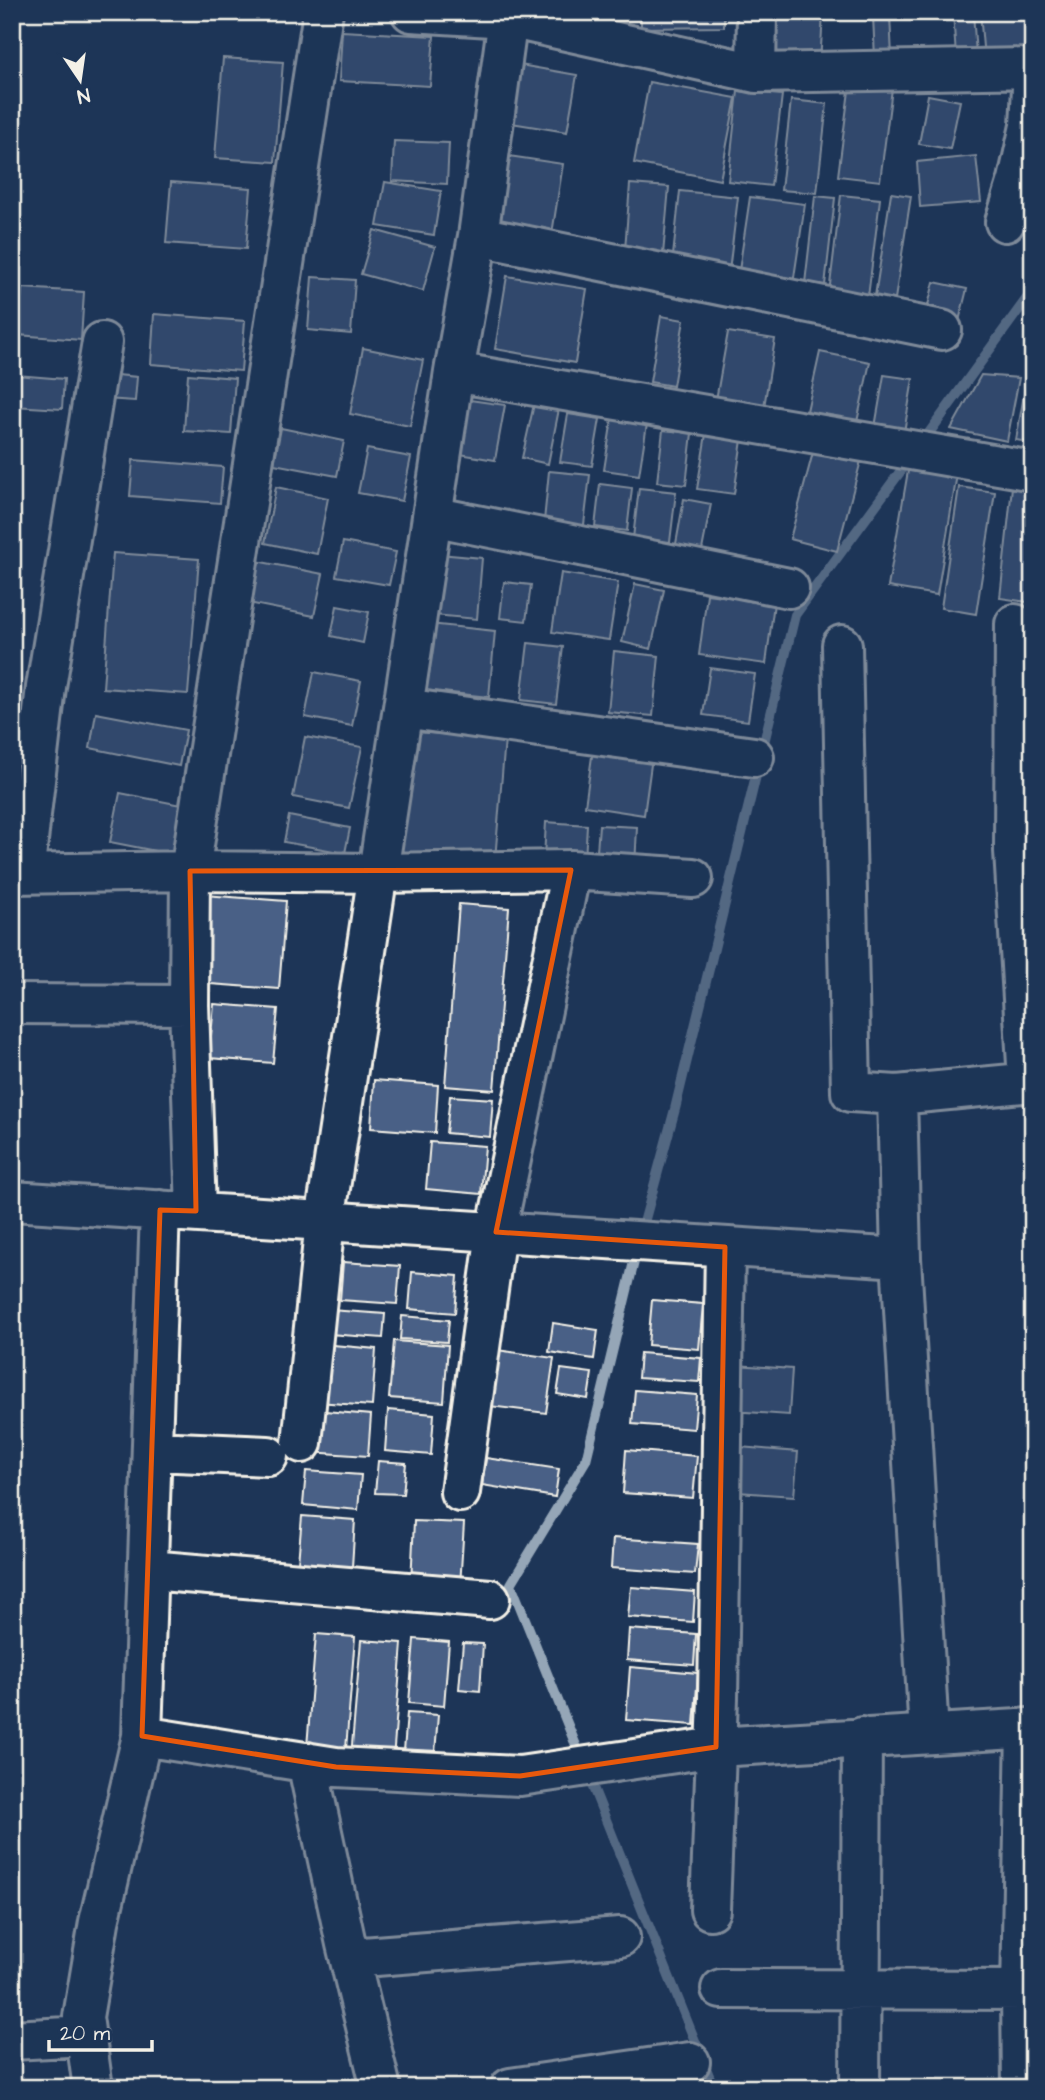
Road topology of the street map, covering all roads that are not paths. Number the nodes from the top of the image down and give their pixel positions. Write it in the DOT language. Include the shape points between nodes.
graph roads {
  1 [pos="323,12"];
  2 [pos="411,12"];
  3 [pos="757,12"];
  4 [pos="508,18"];
  5 [pos="756,73"];
  6 [pos="1005,222"];
  7 [pos="478,236"];
  8 [pos="942,330"];
  9 [pos="102,342"];
  10 [pos="454,372"];
  11 [pos="1033,471"];
  12 [pos="432,516"];
  13 [pos="789,588"];
  14 [pos="1015,624"];
  15 [pos="842,645"];
  16 [pos="403,708"];
  17 [pos="754,757"];
  18 [pos="571,870"];
  19 [pos="190,871"];
  20 [pos="378,873"];
  21 [pos="18,874"];
  22 [pos="692,878"];
  23 [pos="12,1004"];
  24 [pos="189,1005"];
  25 [pos="1030,1081"];
  26 [pos="897,1095"];
  27 [pos="12,1201"];
  28 [pos="178,1211"];
  29 [pos="325,1221"];
  30 [pos="496,1232"];
  31 [pos="724,1247"];
  32 [pos="901,1258"];
  33 [pos="153,1451"];
  34 [pos="460,1492"];
  35 [pos="149,1570"];
  36 [pos="490,1599"];
  37 [pos="1029,1728"];
  38 [pos="929,1734"];
  39 [pos="142,1736"];
  40 [pos="862,1737"];
  41 [pos="716,1747"];
  42 [pos="307,1762"];
  43 [pos="710,1910"];
  44 [pos="620,1937"];
  45 [pos="350,1958"];
  46 [pos="721,1989"];
  47 [pos="861,1990"];
  48 [pos="1027,1990"];
  49 [pos="86,2036"];
  50 [pos="12,2040"];
  51 [pos="690,2062"];
  52 [pos="93,2088"];
  53 [pos="382,2088"];
  54 [pos="510,2088"];
  55 [pos="860,2088"];
  56 [pos="1022,2088"];
  1 -- 19 [label="street"];
  2 -- 4 [label="street"];
  3 -- 5 [label="street"];
  4 -- 5 [label="street"];
  4 -- 7 [label="street"];
  5 -- 6 [label="street" via="1033,68 1030,126"];
  7 -- 8 [label="street"];
  7 -- 10 [label="street"];
  9 -- 21 [label="street"];
  10 -- 11 [label="street"];
  10 -- 12 [label="street"];
  12 -- 13 [label="street"];
  12 -- 16 [label="street"];
  14 -- 25 [label="street" via="1014,850"];
  15 -- 26 [label="street" via="851,1092"];
  16 -- 17 [label="street"];
  16 -- 20 [label="street"];
  18 -- 20 [label="street"];
  18 -- 22 [label="street"];
  18 -- 30 [label="street"];
  19 -- 20 [label="street"];
  19 -- 21 [label="street"];
  19 -- 24 [label="street"];
  20 -- 29 [label="street"];
  23 -- 24 [label="street"];
  24 -- 28 [label="street"];
  25 -- 26 [label="street"];
  26 -- 32 [label="street"];
  27 -- 28 [label="street"];
  28 -- 29 [label="street"];
  28 -- 33 [label="street"];
  29 -- 30 [label="street"];
  29 -- 33 [label="street" via="285,1450"];
  30 -- 31 [label="street"];
  30 -- 34 [label="street"];
  31 -- 32 [label="street"];
  31 -- 41 [label="street"];
  32 -- 38 [label="street"];
  33 -- 35 [label="street"];
  35 -- 36 [label="street"];
  35 -- 39 [label="street"];
  37 -- 38 [label="street"];
  37 -- 48 [label="street"];
  38 -- 40 [label="street"];
  39 -- 42 [label="street"];
  39 -- 49 [label="street" via="99,1922 83,2017"];
  40 -- 41 [label="street"];
  40 -- 47 [label="street"];
  41 -- 42 [label="street" via="520,1776"];
  41 -- 43 [label="street"];
  42 -- 45 [label="street"];
  44 -- 45 [label="street"];
  45 -- 53 [label="street"];
  46 -- 47 [label="street"];
  47 -- 48 [label="street"];
  47 -- 55 [label="street"];
  48 -- 56 [label="street"];
  49 -- 50 [label="street"];
  49 -- 52 [label="street"];
  51 -- 54 [label="street"];
}
